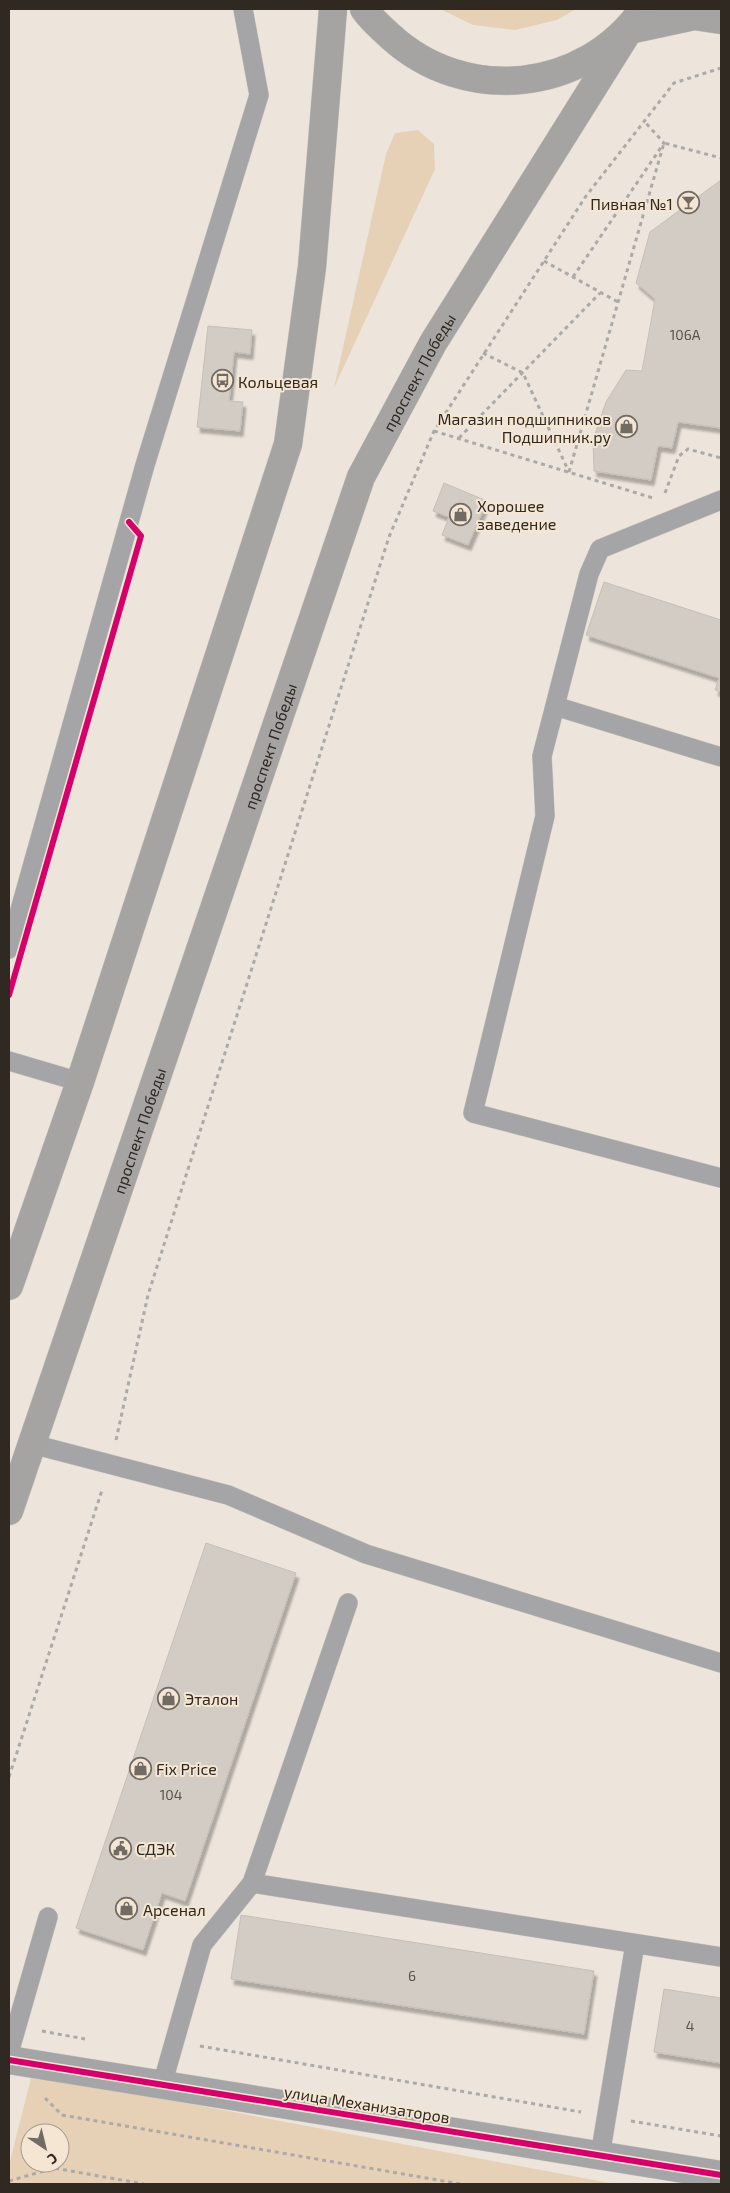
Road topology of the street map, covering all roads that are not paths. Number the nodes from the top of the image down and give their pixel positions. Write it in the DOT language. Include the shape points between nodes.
graph roads {
  1 [pos="243,9"];
  2 [pos="333,9"];
  3 [pos="364,9"];
  4 [pos="636,19"];
  5 [pos="721,20"];
  6 [pos="721,500"];
  7 [pos="555,706"];
  8 [pos="721,757"];
  9 [pos="9,949"];
  10 [pos="9,1061"];
  11 [pos="80,1082"];
  12 [pos="721,1178"];
  13 [pos="9,1286"];
  14 [pos="32,1444"];
  15 [pos="9,1510"];
  16 [pos="348,1603"];
  17 [pos="721,1663"];
  18 [pos="252,1883"];
  19 [pos="48,1917"];
  20 [pos="635,1944"];
  21 [pos="721,1958"];
  22 [pos="9,2053"];
  23 [pos="9,2060"];
  24 [pos="162,2085"];
  25 [pos="600,2156"];
  26 [pos="721,2176"];
  1 -- 9 [label="lane" via="259,95 146,465"];
  2 -- 11 [label="main road" via="312,267 288,444"];
  3 -- 4 [label="main road" via="408,53 435,67 464,77 514,81 545,77 574,67 603,51"];
  4 -- 5 [label="main road" via="694,16"];
  4 -- 14 [label="main road, проспект Победы" via="433,343 361,477"];
  6 -- 7 [label="lane" via="600,549 589,574"];
  7 -- 8 [label="lane"];
  7 -- 12 [label="lane" via="542,756 545,816 473,1113"];
  10 -- 11 [label="lane"];
  11 -- 13 [label="main road"];
  14 -- 15 [label="main road, проспект Победы"];
  14 -- 17 [label="lane" via="228,1495 366,1554"];
  16 -- 18 [label="lane"];
  18 -- 20 [label="lane"];
  18 -- 24 [label="lane" via="202,1945"];
  19 -- 22 [label="lane"];
  20 -- 21 [label="lane"];
  20 -- 25 [label="lane"];
  23 -- 24 [label="street, улица Механизаторов"];
  24 -- 25 [label="street, улица Механизаторов"];
  25 -- 26 [label="street, улица Механизаторов"];
}
